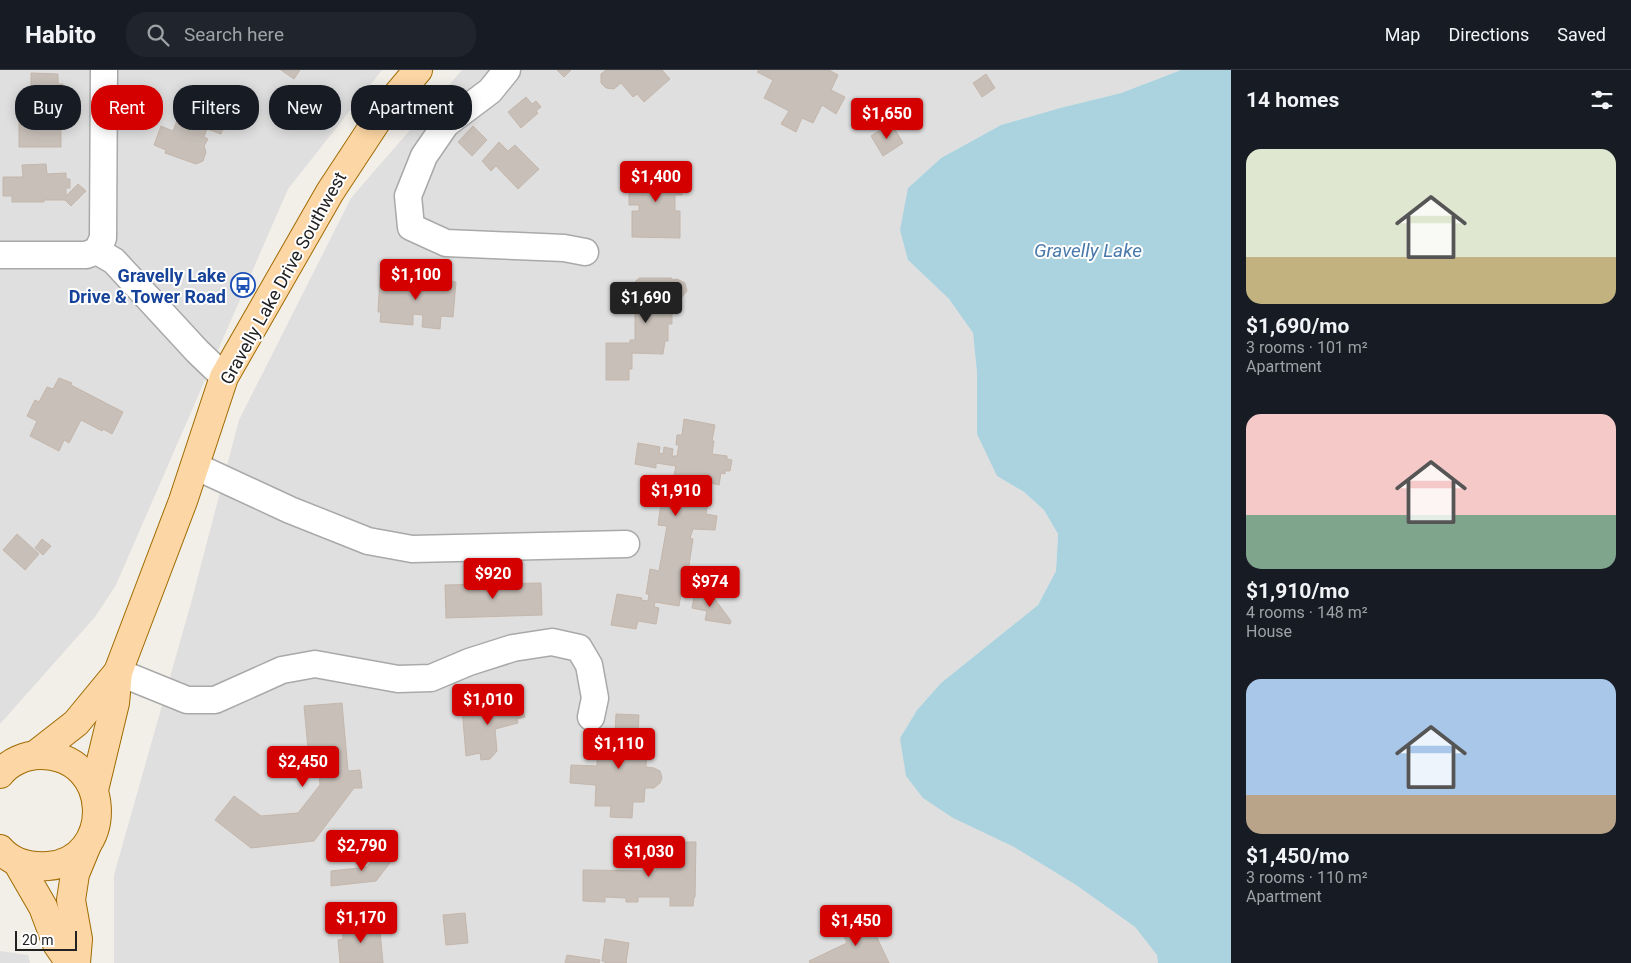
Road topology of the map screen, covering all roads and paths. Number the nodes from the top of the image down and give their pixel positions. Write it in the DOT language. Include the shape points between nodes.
graph roads {
  1 [pos="104,70"];
  2 [pos="418,70"];
  3 [pos="507,70"];
  4 [pos="97,251"];
  5 [pos="585,252"];
  6 [pos="0,255"];
  7 [pos="224,377"];
  8 [pos="195,466"];
  9 [pos="626,544"];
  10 [pos="118,672"];
  11 [pos="591,717"];
  12 [pos="35,755"];
  13 [pos="0,774"];
  14 [pos="94,790"];
  15 [pos="87,845"];
  16 [pos="5,853"];
  17 [pos="70,963"];
  18 [pos="76,963"];
  1 -- 4 [label="street" via="103,238"];
  2 -- 7 [label="main road, Gravelly Lake Drive Southwest" via="382,113 330,192"];
  3 -- 5 [label="street" via="490,91 446,124 424,156 408,196 412,227 446,243 564,248"];
  4 -- 6 [label="street" via="86,255"];
  4 -- 7 [label="street" via="114,261"];
  7 -- 8 [label="main road, Gravelly Lake Drive Southwest"];
  8 -- 9 [label="street" via="290,510 368,541 412,549"];
  8 -- 10 [label="main road, Gravelly Lake Drive Southwest"];
  10 -- 11 [label="street" via="187,700 215,700 282,670 315,664 398,679 431,678 513,648 552,642 579,648 589,666 595,698"];
  10 -- 12 [label="main road, Gravelly Lake Drive Southwest" via="76,723"];
  10 -- 14 [label="main road, Gravelly Lake Drive Southwest" via="115,703"];
  12 -- 13 [label="main road" via="18,760"];
  12 -- 14 [label="main road" via="54,755 69,762 84,774"];
  14 -- 15 [label="main road" via="98,809 96,828"];
  15 -- 16 [label="main road" via="73,858 55,866 36,867"];
  15 -- 18 [label="main road" via="75,874 71,900 78,939"];
  16 -- 17 [label="main road" via="43,907 57,944"];
}
